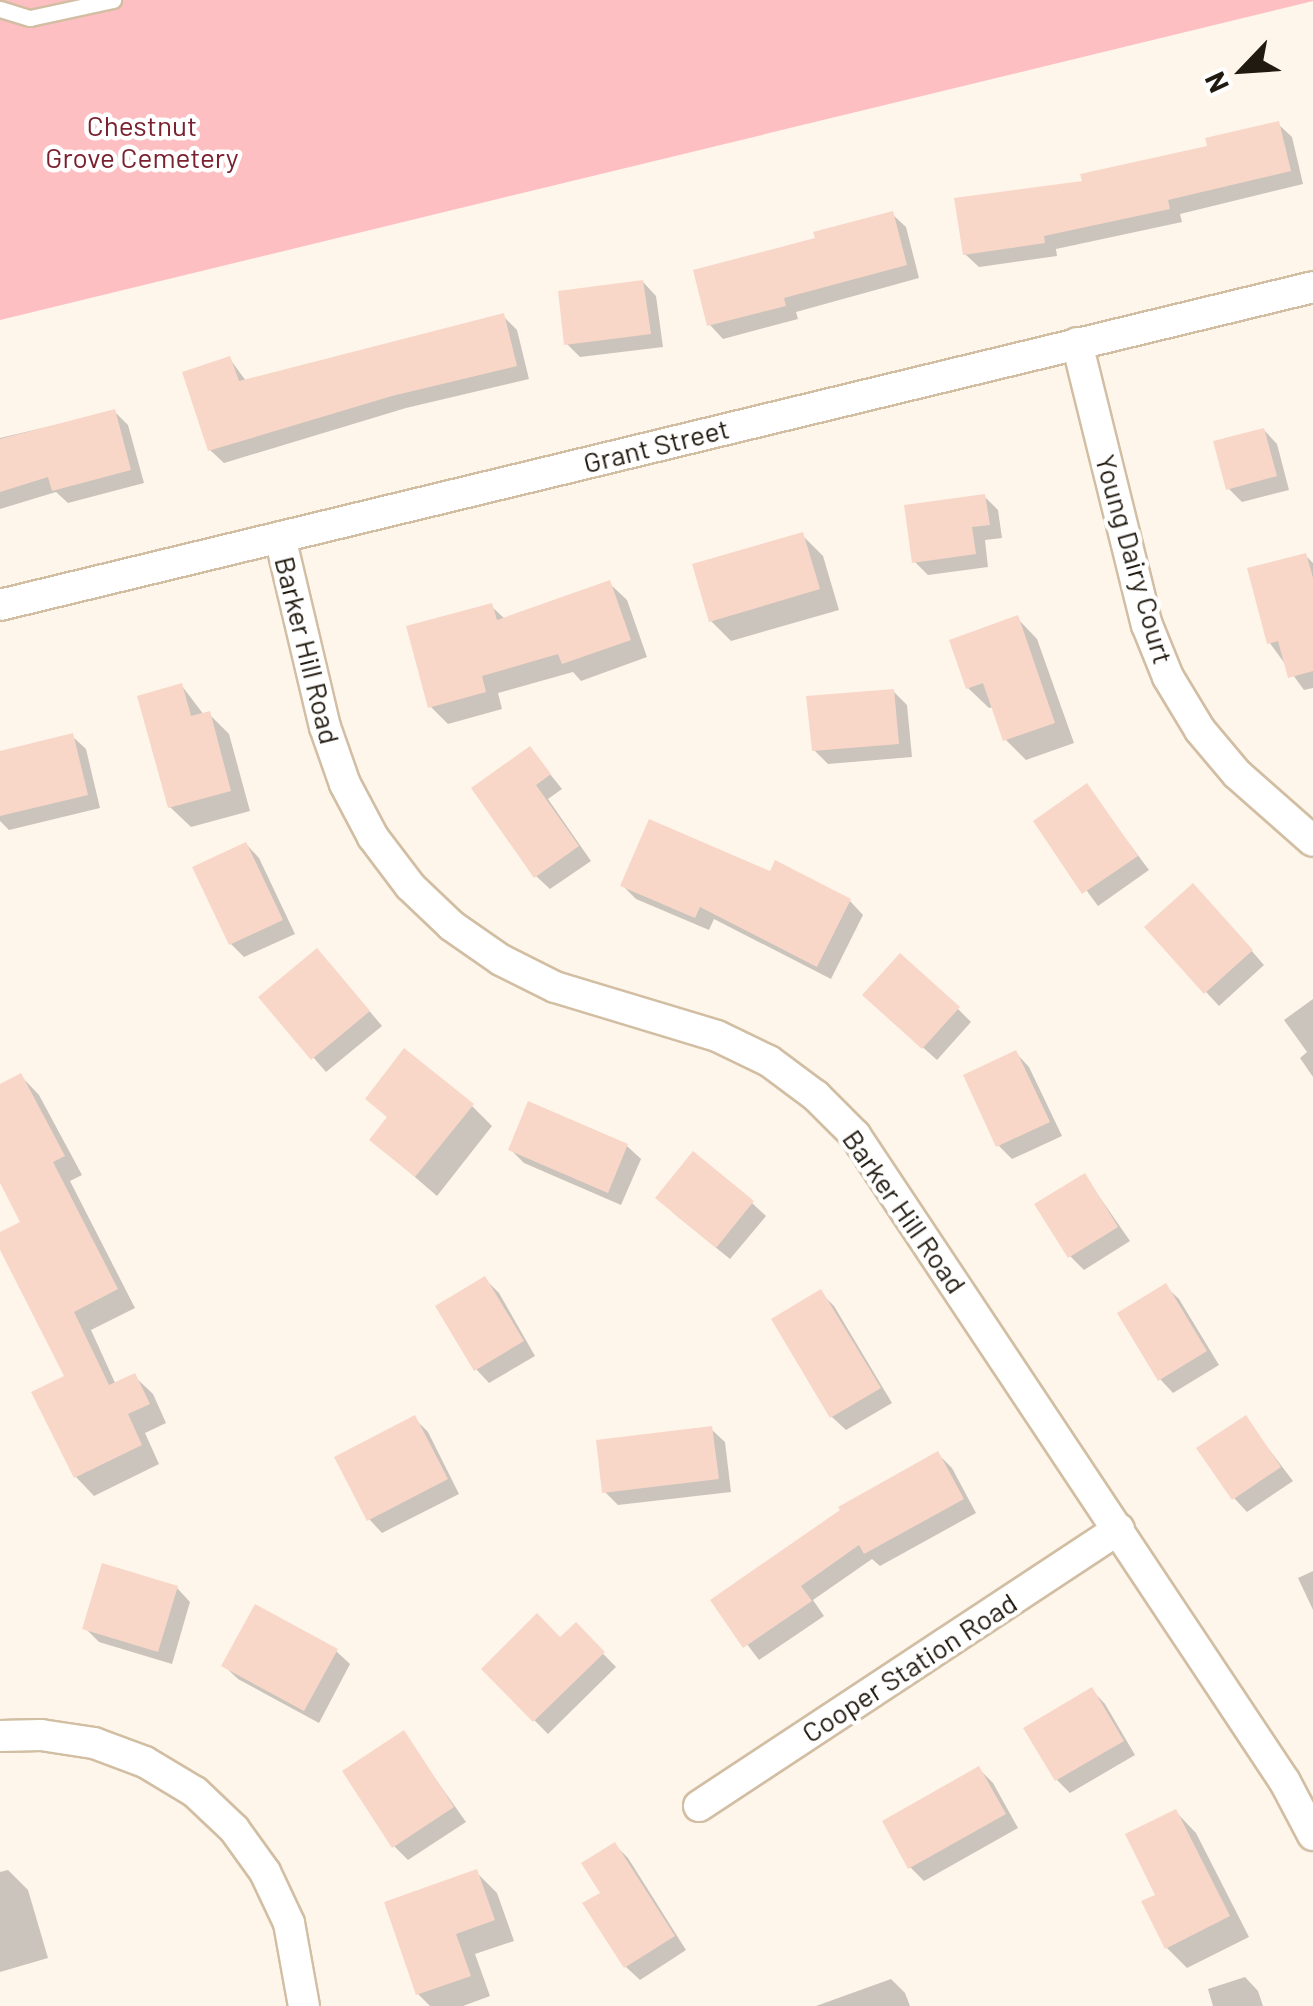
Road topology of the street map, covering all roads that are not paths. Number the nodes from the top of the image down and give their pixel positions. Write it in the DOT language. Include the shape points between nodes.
graph roads {
  1 [pos="114,0"];
  2 [pos="0,9"];
  3 [pos="1313,288"];
  4 [pos="1077,343"];
  5 [pos="280,537"];
  6 [pos="0,605"];
  7 [pos="1313,840"];
  8 [pos="1119,1529"];
  9 [pos="0,1736"];
  10 [pos="699,1806"];
  11 [pos="1313,1835"];
  12 [pos="304,2006"];
  1 -- 2 [label="lane" via="30,18"];
  3 -- 4 [label="street, Grant Street"];
  4 -- 5 [label="street, Grant Street"];
  4 -- 7 [label="street, Young Dairy Court" via="1147,625 1168,677 1237,774"];
  5 -- 6 [label="street, Grant Street"];
  5 -- 8 [label="street, Barker Hill Road" via="344,784 410,886 501,960 555,987 717,1036 816,1096 890,1181"];
  8 -- 10 [label="street, Cooper Station Road"];
  8 -- 11 [label="street, Barker Hill Road" via="1286,1782"];
  9 -- 12 [label="street" via="94,1743 146,1762 195,1792 265,1872 289,1923"];
}
